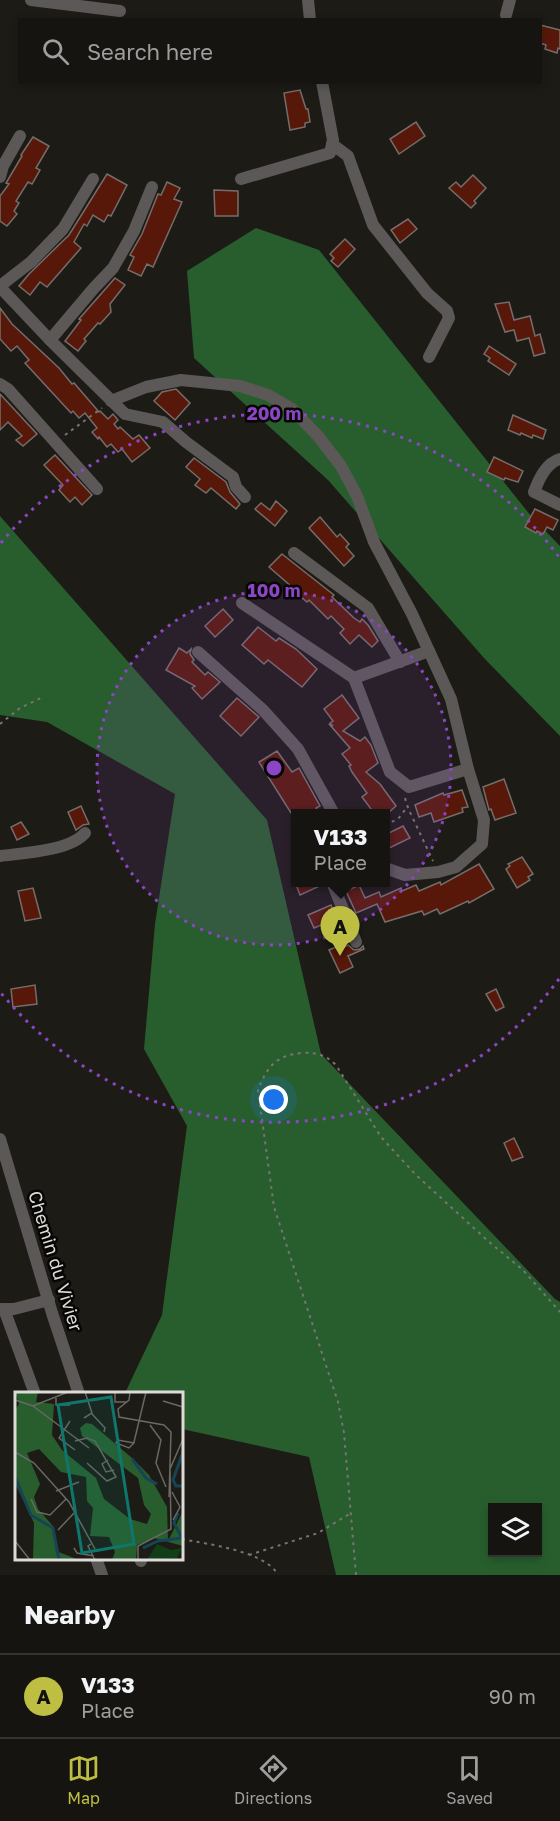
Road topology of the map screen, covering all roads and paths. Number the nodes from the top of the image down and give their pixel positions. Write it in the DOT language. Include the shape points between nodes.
graph roads {
  1 [pos="31,0"];
  2 [pos="308,0"];
  3 [pos="510,0"];
  4 [pos="120,11"];
  5 [pos="506,15"];
  6 [pos="310,18"];
  7 [pos="322,84"];
  8 [pos="20,136"];
  9 [pos="332,144"];
  10 [pos="0,177"];
  11 [pos="93,179"];
  12 [pos="241,179"];
  13 [pos="152,188"];
  14 [pos="0,287"];
  15 [pos="50,340"];
  16 [pos="429,357"];
  17 [pos="0,384"];
  18 [pos="111,401"];
  19 [pos="57,444"];
  20 [pos="560,459"];
  21 [pos="97,489"];
  22 [pos="245,497"];
  23 [pos="560,505"];
  24 [pos="294,554"];
  25 [pos="242,603"];
  26 [pos="429,651"];
  27 [pos="198,652"];
  28 [pos="400,662"];
  29 [pos="354,678"];
  30 [pos="41,698"];
  31 [pos="0,724"];
  32 [pos="468,769"];
  33 [pos="406,797"];
  34 [pos="332,809"];
  35 [pos="390,823"];
  36 [pos="85,832"];
  37 [pos="0,856"];
  38 [pos="390,870"];
  39 [pos="438,872"];
  40 [pos="334,887"];
  41 [pos="356,942"];
  42 [pos="0,1139"];
  43 [pos="49,1300"];
  44 [pos="2,1310"];
  45 [pos="560,1312"];
  46 [pos="33,1392"];
  47 [pos="78,1392"];
  48 [pos="352,1512"];
  49 [pos="183,1539"];
  50 [pos="249,1555"];
  51 [pos="97,1560"];
  52 [pos="102,1575"];
  53 [pos="278,1575"];
  54 [pos="356,1575"];
  1 -- 4 [label="street"];
  2 -- 6 [label="street"];
  3 -- 5 [label="street"];
  7 -- 9 [label="street"];
  8 -- 10 [label="street"];
  9 -- 12 [label="street" via="330,153"];
  9 -- 16 [label="street" via="348,156 374,225 427,293 447,311 450,318"];
  11 -- 14 [label="street" via="63,229"];
  13 -- 15 [label="street" via="113,268"];
  14 -- 15 [label="street"];
  15 -- 18 [label="street"];
  17 -- 19 [label="street"];
  18 -- 19 [label="path"];
  18 -- 22 [label="street" via="125,414 163,422 233,477"];
  18 -- 26 [label="street" via="146,387 182,380 240,386 268,395 292,409 341,466"];
  19 -- 21 [label="street"];
  20 -- 23 [label="street" via="552,461 534,492"];
  24 -- 28 [label="street" via="368,608"];
  25 -- 29 [label="street"];
  26 -- 28 [label="street"];
  26 -- 32 [label="street" via="451,699"];
  27 -- 34 [label="street" via="263,710 298,749"];
  28 -- 29 [label="street"];
  29 -- 33 [label="street" via="390,772"];
  30 -- 31 [label="path"];
  32 -- 33 [label="street"];
  32 -- 39 [label="street" via="484,820 482,844 456,867"];
  33 -- 35 [label="path" via="398,819"];
  33 -- 39 [label="path"];
  36 -- 37 [label="street" via="74,842 57,847"];
  38 -- 39 [label="street" via="405,875"];
  40 -- 41 [label="street"];
  42 -- 43 [label="street, Chemin du Vivier"];
  43 -- 44 [label="street"];
  43 -- 47 [label="street, Chemin du Vivier"];
  44 -- 46 [label="street"];
  45 -- 48 [label="path" via="523,1270 416,1175 381,1137 327,1056 285,1055 273,1064 258,1090 274,1207 338,1402"];
  48 -- 50 [label="path" via="318,1533"];
  48 -- 54 [label="path"];
  49 -- 50 [label="path"];
  50 -- 53 [label="path" via="275,1569"];
  51 -- 52 [label="street"];
}
